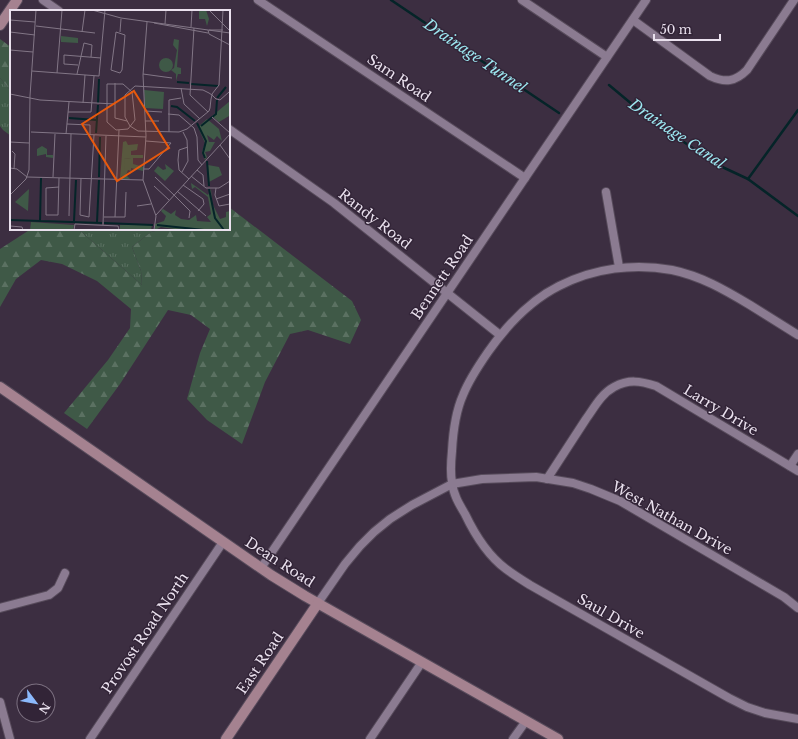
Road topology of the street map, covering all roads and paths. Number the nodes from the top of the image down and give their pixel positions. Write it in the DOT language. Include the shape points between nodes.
graph roads {
  1 [pos="17,0"];
  2 [pos="43,0"];
  3 [pos="258,0"];
  4 [pos="522,0"];
  5 [pos="646,0"];
  6 [pos="794,0"];
  7 [pos="10,10"];
  8 [pos="10,10"];
  9 [pos="58,10"];
  10 [pos="633,20"];
  11 [pos="0,25"];
  12 [pos="607,57"];
  13 [pos="230,130"];
  14 [pos="525,178"];
  15 [pos="606,192"];
  16 [pos="619,267"];
  17 [pos="447,293"];
  18 [pos="500,335"];
  19 [pos="798,335"];
  20 [pos="0,387"];
  21 [pos="798,454"];
  22 [pos="790,466"];
  23 [pos="798,471"];
  24 [pos="547,479"];
  25 [pos="452,484"];
  26 [pos="223,542"];
  27 [pos="261,568"];
  28 [pos="65,573"];
  29 [pos="318,603"];
  30 [pos="0,608"];
  31 [pos="798,608"];
  32 [pos="422,662"];
  33 [pos="0,702"];
  34 [pos="798,719"];
  35 [pos="526,721"];
  36 [pos="10,739"];
  37 [pos="90,739"];
  38 [pos="226,739"];
  39 [pos="370,739"];
  40 [pos="513,739"];
  41 [pos="558,739"];
  1 -- 8 [label="main road"];
  2 -- 9 [label="street"];
  3 -- 14 [label="street, Sam Road"];
  4 -- 12 [label="street"];
  5 -- 10 [label="street, Bennett Road"];
  6 -- 10 [label="street" via="747,70 733,80 725,81 710,76"];
  7 -- 11 [label="main road"];
  10 -- 12 [label="street, Bennett Road"];
  12 -- 14 [label="street, Bennett Road"];
  13 -- 17 [label="street, Randy Road" via="334,203"];
  14 -- 17 [label="street, Bennett Road"];
  15 -- 16 [label="street"];
  16 -- 18 [label="street, Saul Drive" via="594,272 558,286 521,312"];
  16 -- 19 [label="street, Saul Drive" via="686,273 725,290"];
  17 -- 18 [label="street, Randy Road"];
  17 -- 27 [label="street, Bennett Road"];
  18 -- 25 [label="street, Saul Drive" via="462,396 453,434"];
  20 -- 26 [label="main road, Dean Road"];
  21 -- 22 [label="street"];
  22 -- 23 [label="street, Larry Drive"];
  22 -- 24 [label="street, Larry Drive" via="656,386 644,382 627,382 610,389 600,399"];
  24 -- 25 [label="street, West Nathan Drive" via="482,479"];
  24 -- 31 [label="street, West Nathan Drive" via="573,483 620,501 784,597"];
  25 -- 29 [label="street, West Nathan Drive" via="412,505 374,532 345,564"];
  25 -- 34 [label="street, Saul Drive" via="457,501 481,543 506,569 729,698 765,713"];
  26 -- 27 [label="main road, Dean Road"];
  26 -- 37 [label="street, Provost Road North"];
  27 -- 29 [label="main road, Dean Road"];
  28 -- 30 [label="street" via="58,588 49,595"];
  29 -- 32 [label="main road, Dean Road"];
  29 -- 38 [label="main road, East Road"];
  32 -- 35 [label="main road, Dean Road"];
  32 -- 39 [label="street"];
  33 -- 36 [label="street"];
  35 -- 40 [label="street"];
  35 -- 41 [label="main road, Dean Road"];
}
